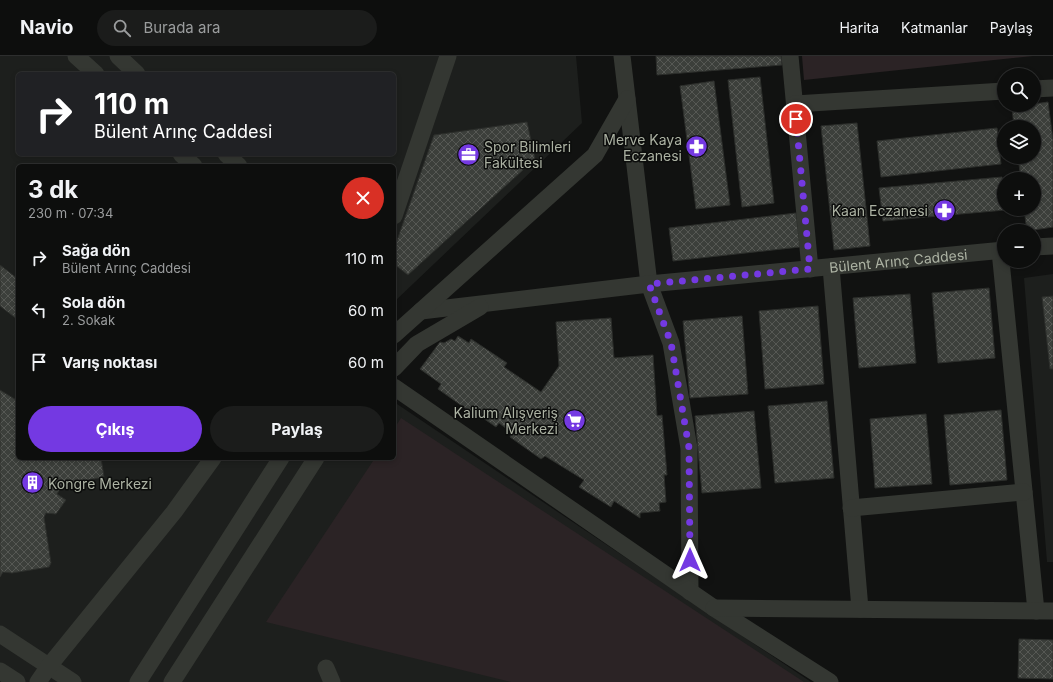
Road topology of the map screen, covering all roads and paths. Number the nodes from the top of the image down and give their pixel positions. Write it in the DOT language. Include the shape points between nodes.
graph roads {
  1 [pos="76,56"];
  2 [pos="118,56"];
  3 [pos="448,56"];
  4 [pos="622,56"];
  5 [pos="790,56"];
  6 [pos="94,72"];
  7 [pos="136,72"];
  8 [pos="1053,88"];
  9 [pos="1041,89"];
  10 [pos="997,91"];
  11 [pos="627,99"];
  12 [pos="795,104"];
  13 [pos="183,156"];
  14 [pos="228,156"];
  15 [pos="192,164"];
  16 [pos="237,164"];
  17 [pos="396,210"];
  18 [pos="1053,246"];
  19 [pos="1041,247"];
  20 [pos="997,250"];
  21 [pos="831,267"];
  22 [pos="1004,268"];
  23 [pos="810,269"];
  24 [pos="649,284"];
  25 [pos="485,304"];
  26 [pos="421,310"];
  27 [pos="396,333"];
  28 [pos="396,366"];
  29 [pos="396,388"];
  30 [pos="212,460"];
  31 [pos="280,460"];
  32 [pos="315,460"];
  33 [pos="1024,492"];
  34 [pos="851,508"];
  35 [pos="690,592"];
  36 [pos="714,608"];
  37 [pos="860,609"];
  38 [pos="1045,611"];
  39 [pos="0,634"];
  40 [pos="49,666"];
  41 [pos="0,671"];
  42 [pos="17,682"];
  43 [pos="38,682"];
  44 [pos="73,682"];
  45 [pos="138,682"];
  46 [pos="172,682"];
  47 [pos="830,682"];
  1 -- 6 [label="street"];
  2 -- 7 [label="street"];
  3 -- 17 [label="street"];
  4 -- 11 [label="street"];
  5 -- 12 [label="street"];
  8 -- 9 [label="street"];
  10 -- 12 [label="street"];
  11 -- 24 [label="street"];
  11 -- 26 [label="street" via="595,155"];
  12 -- 23 [label="street"];
  13 -- 15 [label="street"];
  14 -- 16 [label="street"];
  18 -- 19 [label="street"];
  20 -- 21 [label="street, Bülent Arınç Caddesi"];
  21 -- 23 [label="street, Bülent Arınç Caddesi"];
  21 -- 34 [label="street"];
  22 -- 33 [label="street"];
  23 -- 24 [label="street, Bülent Arınç Caddesi"];
  24 -- 25 [label="street, Bülent Arınç Caddesi"];
  24 -- 35 [label="street" via="671,343 689,448"];
  25 -- 26 [label="street, Bülent Arınç Caddesi"];
  25 -- 28 [label="street" via="417,344"];
  26 -- 27 [label="street"];
  29 -- 35 [label="street"];
  30 -- 40 [label="street" via="174,512"];
  31 -- 45 [label="street"];
  32 -- 46 [label="street"];
  33 -- 34 [label="street"];
  33 -- 38 [label="street"];
  34 -- 37 [label="street"];
  35 -- 36 [label="street"];
  36 -- 37 [label="street"];
  36 -- 47 [label="street"];
  37 -- 38 [label="street"];
  39 -- 40 [label="street"];
  40 -- 43 [label="street"];
  40 -- 44 [label="street"];
  41 -- 42 [label="street"];
}
